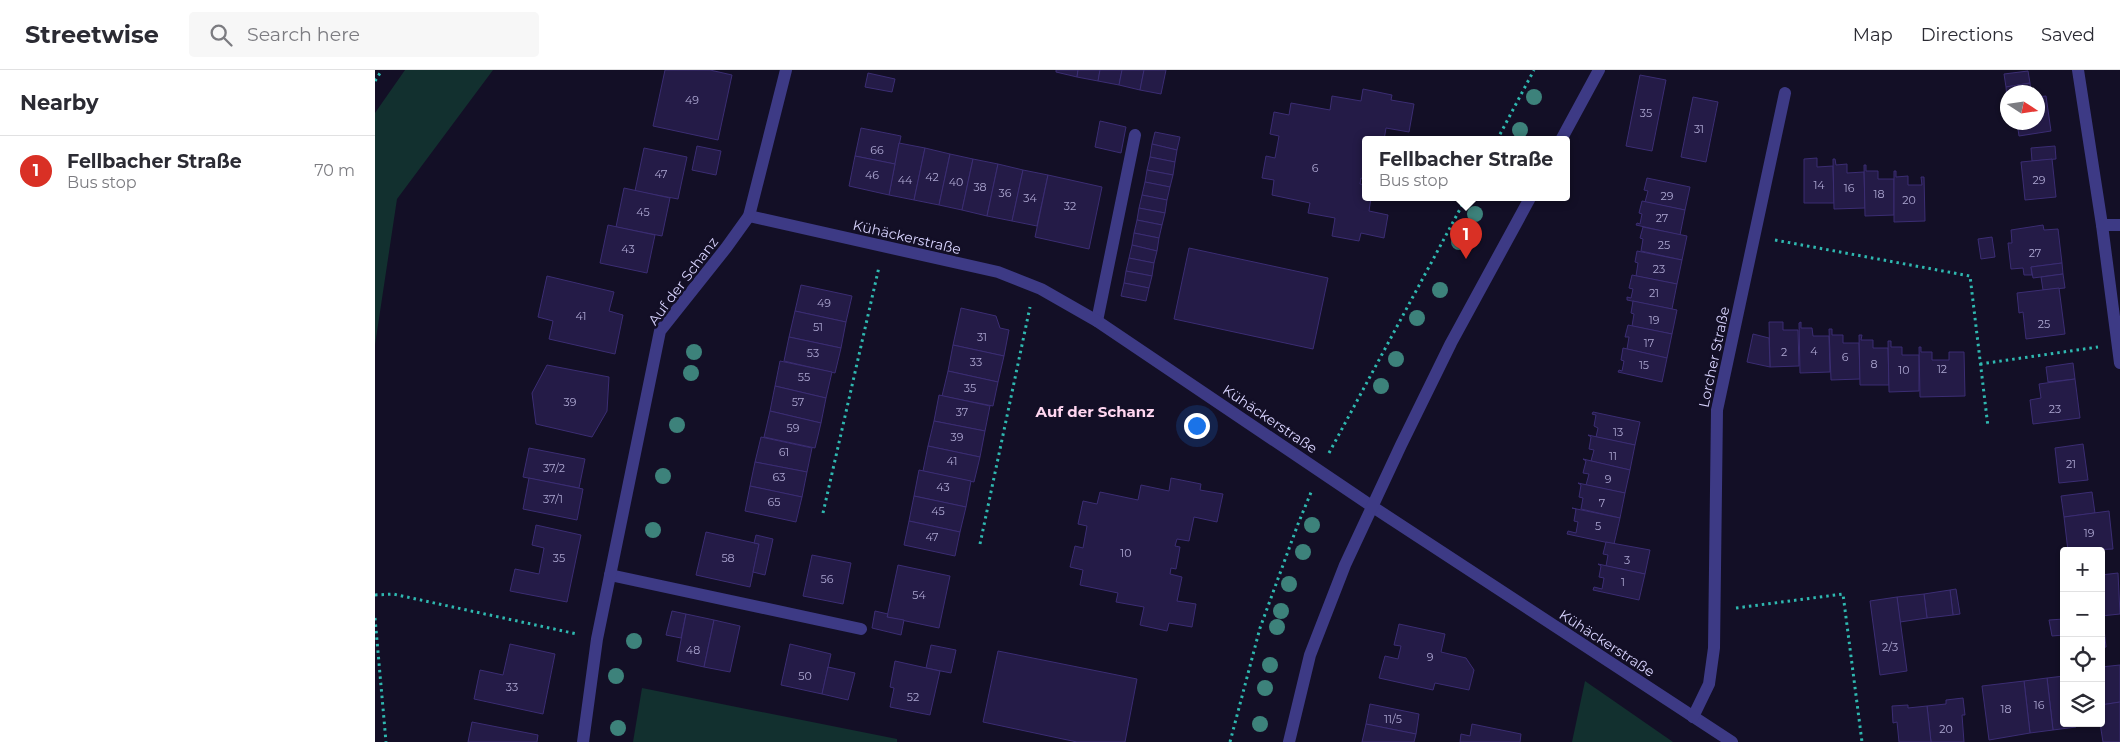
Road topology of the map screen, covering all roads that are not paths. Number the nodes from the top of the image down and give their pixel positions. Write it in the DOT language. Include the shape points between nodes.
graph roads {
  1 [pos="786,70"];
  2 [pos="1599,70"];
  3 [pos="2078,70"];
  4 [pos="1785,93"];
  5 [pos="1135,135"];
  6 [pos="1563,136"];
  7 [pos="1528,201"];
  8 [pos="749,216"];
  9 [pos="2102,225"];
  10 [pos="2120,225"];
  11 [pos="1097,321"];
  12 [pos="2120,363"];
  13 [pos="1373,507"];
  14 [pos="611,576"];
  15 [pos="861,629"];
  16 [pos="1693,718"];
  17 [pos="583,742"];
  18 [pos="1289,742"];
  19 [pos="1732,742"];
  1 -- 8 [label="street, Auf der Schanz"];
  2 -- 6 [label="street"];
  3 -- 9 [label="street"];
  4 -- 16 [label="street, Lorcher Straße" via="1717,410 1714,648 1709,684"];
  5 -- 11 [label="street"];
  7 -- 13 [label="street" via="1447,352"];
  8 -- 11 [label="street, Kühäckerstraße" via="998,272 1034,286"];
  8 -- 14 [label="street, Auf der Schanz" via="661,331"];
  9 -- 10 [label="street"];
  9 -- 12 [label="street"];
  11 -- 13 [label="street, Kühäckerstraße"];
  13 -- 16 [label="street, Kühäckerstraße"];
  13 -- 18 [label="street" via="1345,565 1310,654"];
  14 -- 15 [label="street"];
  14 -- 17 [label="street, Auf der Schanz" via="597,639"];
  16 -- 19 [label="street, Kühäckerstraße"];
}
